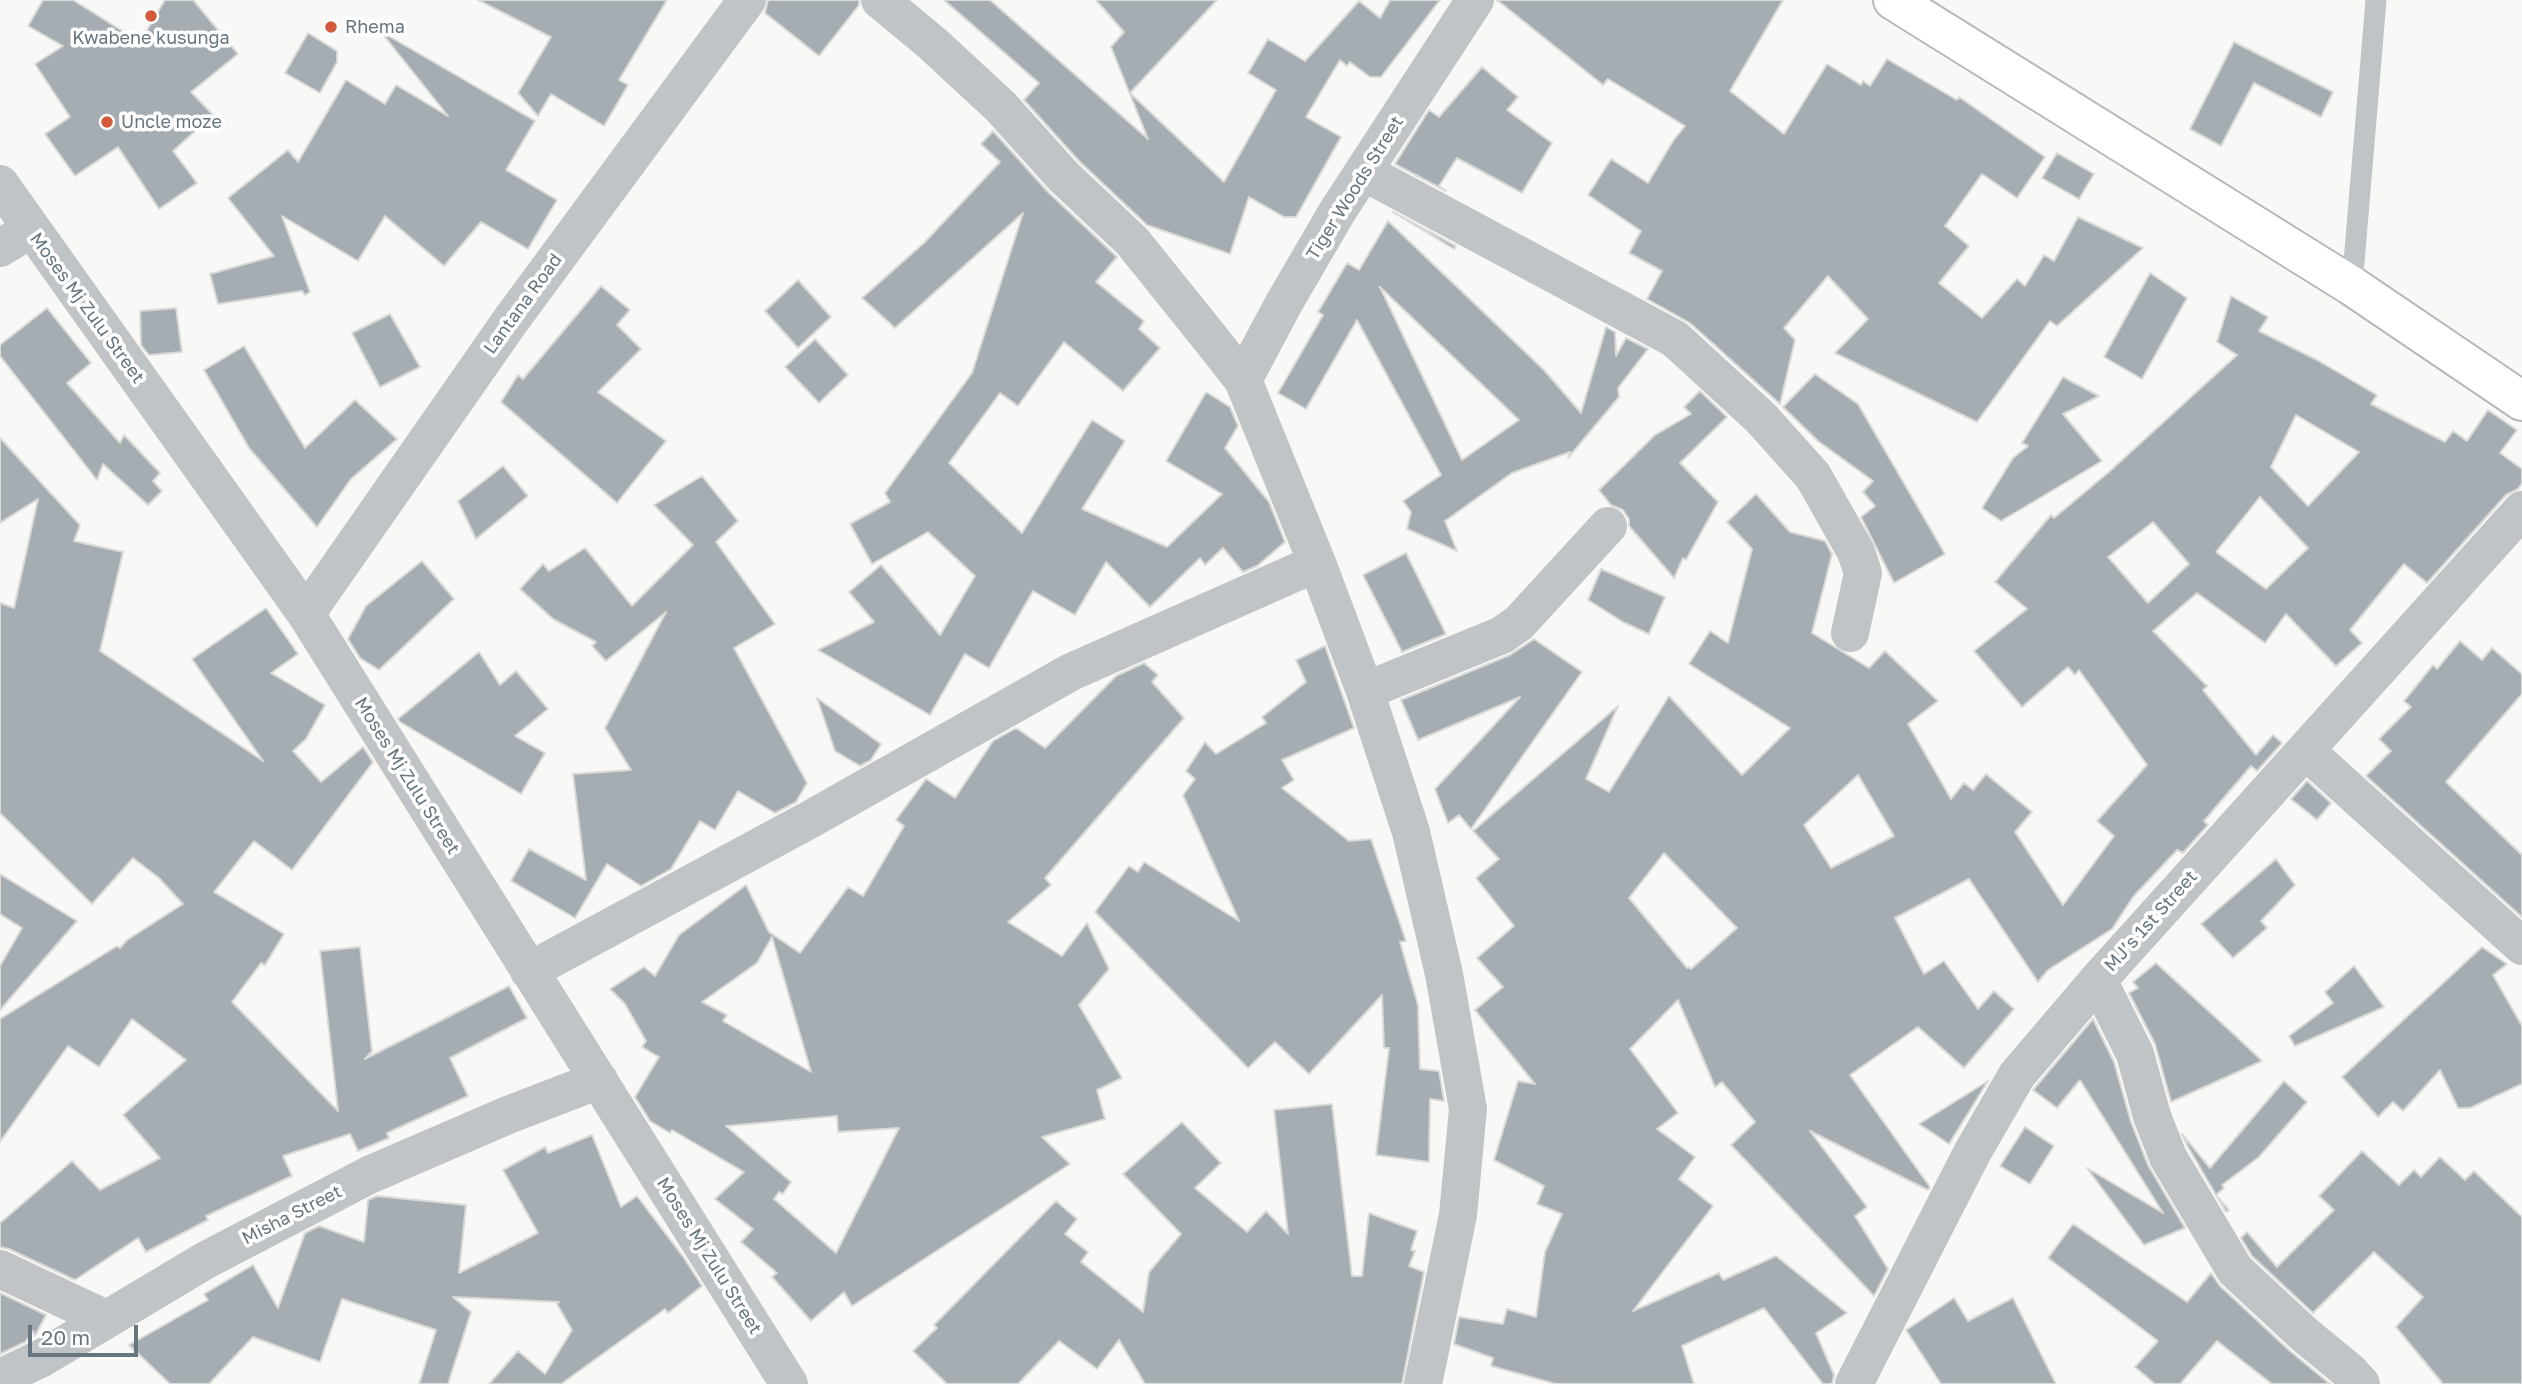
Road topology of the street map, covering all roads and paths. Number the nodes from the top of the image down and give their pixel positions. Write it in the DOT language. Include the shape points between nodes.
graph roads {
  1 [pos="747,0"];
  2 [pos="880,0"];
  3 [pos="1475,0"];
  4 [pos="1893,0"];
  5 [pos="2376,0"];
  6 [pos="1364,172"];
  7 [pos="0,184"];
  8 [pos="15,239"];
  9 [pos="2352,286"];
  10 [pos="1243,380"];
  11 [pos="2522,401"];
  12 [pos="2522,510"];
  13 [pos="1608,526"];
  14 [pos="1317,563"];
  15 [pos="306,614"];
  16 [pos="1850,633"];
  17 [pos="1365,691"];
  18 [pos="2306,751"];
  19 [pos="2522,946"];
  20 [pos="529,971"];
  21 [pos="2098,980"];
  22 [pos="599,1080"];
  23 [pos="0,1269"];
  24 [pos="106,1318"];
  25 [pos="0,1378"];
  26 [pos="789,1384"];
  27 [pos="1423,1384"];
  28 [pos="1854,1384"];
  29 [pos="2361,1384"];
  1 -- 15 [label="street, Lantana Road" via="511,320"];
  2 -- 10 [label="street" via="1000,107 1063,176 1132,241"];
  3 -- 6 [label="street, Tiger Woods Street"];
  4 -- 9 [label="street"];
  5 -- 9 [label="lane"];
  6 -- 10 [label="street, Tiger Woods Street"];
  6 -- 16 [label="street" via="1675,339 1761,418 1813,476 1856,552 1863,573"];
  7 -- 8 [label="street, Moses Mj Zulu Street"];
  8 -- 15 [label="street, Moses Mj Zulu Street"];
  9 -- 11 [label="street"];
  10 -- 14 [label="street"];
  12 -- 18 [label="street, MJ’s 1st Street"];
  13 -- 17 [label="street" via="1519,623 1502,635"];
  14 -- 17 [label="street"];
  14 -- 20 [label="street" via="1071,672"];
  15 -- 20 [label="street, Moses Mj Zulu Street"];
  17 -- 27 [label="street" via="1411,832 1444,974 1468,1109 1458,1214"];
  18 -- 19 [label="street"];
  18 -- 21 [label="street, MJ’s 1st Street"];
  20 -- 22 [label="street, Moses Mj Zulu Street"];
  21 -- 28 [label="street, MJ’s 1st Street" via="2017,1074"];
  21 -- 29 [label="street" via="2135,1054 2168,1157 2235,1270"];
  22 -- 24 [label="street, Misha Street" via="369,1174"];
  22 -- 26 [label="street, Moses Mj Zulu Street"];
  23 -- 24 [label="street"];
  24 -- 25 [label="street, Misha Street"];
}
